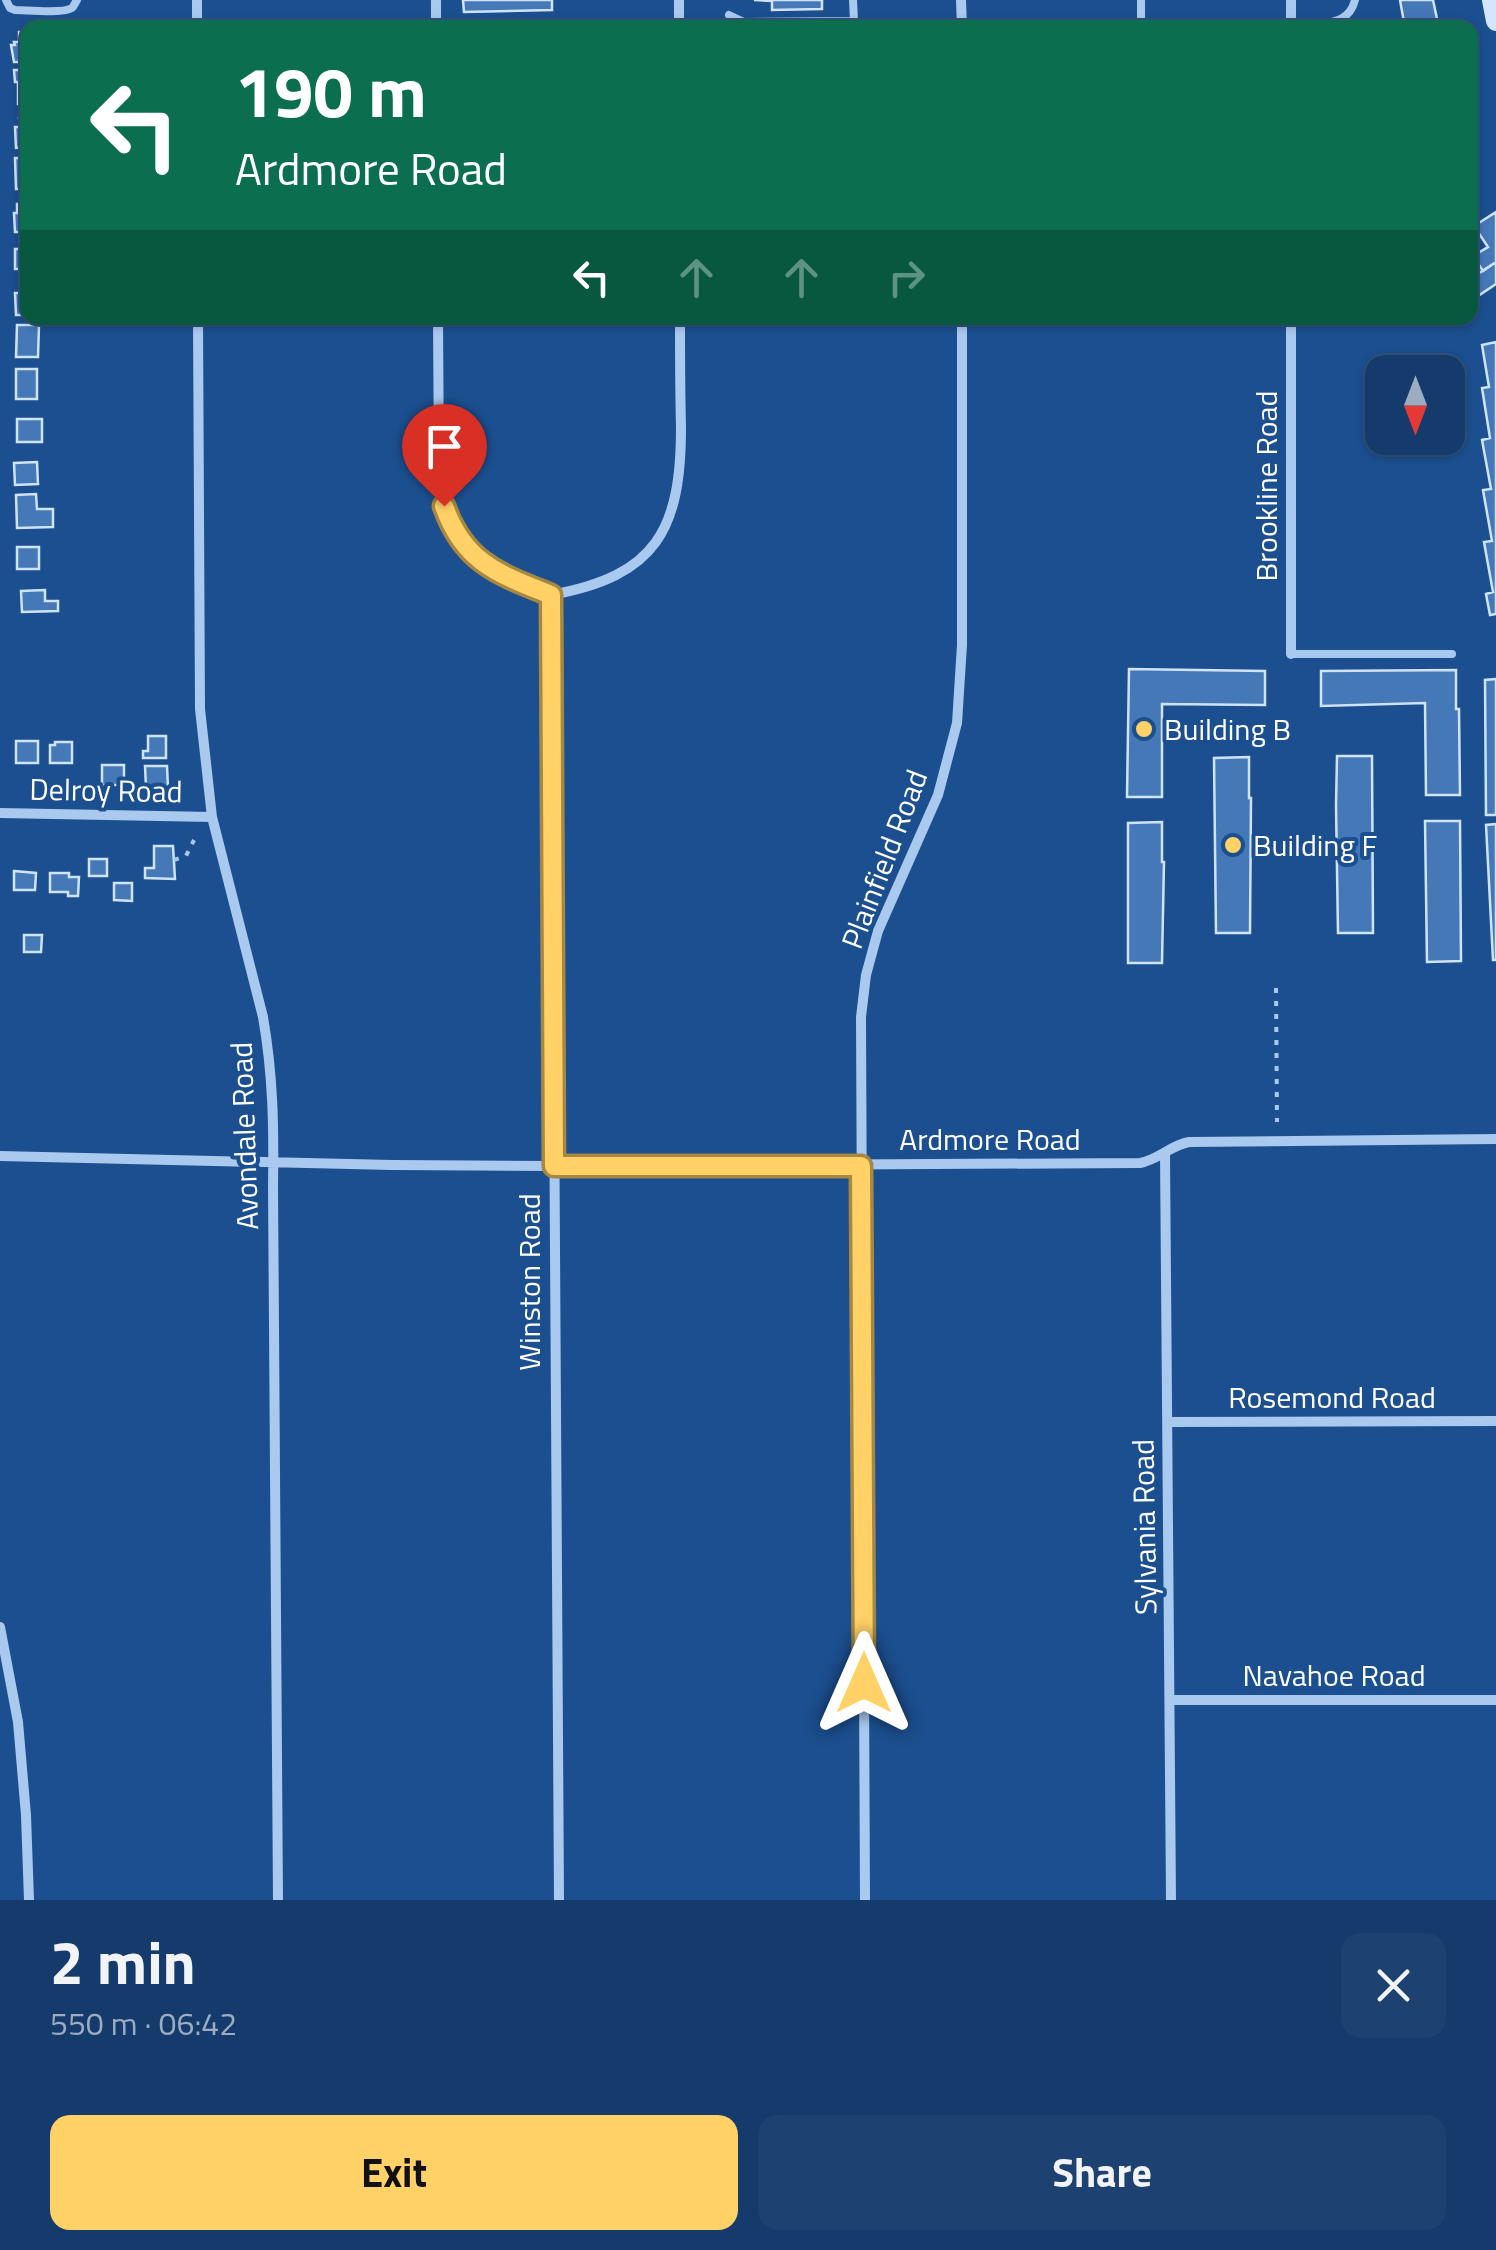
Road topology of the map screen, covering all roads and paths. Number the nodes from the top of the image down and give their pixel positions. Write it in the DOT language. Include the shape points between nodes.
graph roads {
  1 [pos="6,0"];
  2 [pos="77,0"];
  3 [pos="1141,0"];
  4 [pos="1355,0"];
  5 [pos="1492,0"];
  6 [pos="729,15"];
  7 [pos="740,20"];
  8 [pos="1142,20"];
  9 [pos="1336,20"];
  10 [pos="1496,21"];
  11 [pos="198,325"];
  12 [pos="438,325"];
  13 [pos="680,325"];
  14 [pos="962,325"];
  15 [pos="1291,325"];
  16 [pos="551,595"];
  17 [pos="1291,654"];
  18 [pos="1452,654"];
  19 [pos="0,813"];
  20 [pos="212,817"];
  21 [pos="194,840"];
  22 [pos="174,860"];
  23 [pos="1276,988"];
  24 [pos="1277,1122"];
  25 [pos="1496,1139"];
  26 [pos="1166,1153"];
  27 [pos="0,1156"];
  28 [pos="273,1162"];
  29 [pos="554,1166"];
  30 [pos="861,1166"];
  31 [pos="1496,1421"];
  32 [pos="1168,1422"];
  33 [pos="0,1627"];
  34 [pos="1171,1700"];
  35 [pos="1496,1700"];
  36 [pos="29,1900"];
  37 [pos="278,1900"];
  38 [pos="559,1900"];
  39 [pos="865,1900"];
  40 [pos="1172,1900"];
  1 -- 2 [label="lane" via="15,10 69,10"];
  3 -- 8 [label="lane"];
  4 -- 9 [label="lane"];
  5 -- 10 [label="main road"];
  6 -- 7 [label="lane"];
  11 -- 20 [label="street, Avondale Road" via="200,709"];
  12 -- 16 [label="street" via="439,468 450,522 490,569"];
  13 -- 16 [label="street" via="681,466 662,533 624,572"];
  14 -- 30 [label="street, Plainfield Road" via="956,723 938,795 878,931 866,975"];
  15 -- 17 [label="street, Brookline Road"];
  16 -- 29 [label="street, Winston Road"];
  17 -- 18 [label="lane"];
  19 -- 20 [label="street, Delroy Road"];
  20 -- 28 [label="street, Avondale Road" via="263,1016"];
  21 -- 22 [label="path" via="186,856"];
  23 -- 24 [label="path"];
  25 -- 26 [label="street, Ardmore Road" via="1188,1142"];
  26 -- 30 [label="street, Ardmore Road" via="1140,1163"];
  26 -- 32 [label="street, Sylvania Road"];
  27 -- 28 [label="street, Ardmore Road"];
  28 -- 29 [label="street, Ardmore Road"];
  28 -- 37 [label="street, Avondale Road"];
  29 -- 30 [label="street, Ardmore Road"];
  29 -- 38 [label="street, Winston Road"];
  30 -- 39 [label="street, Plainfield Road"];
  31 -- 32 [label="street, Rosemond Road"];
  32 -- 34 [label="street, Sylvania Road"];
  33 -- 36 [label="street" via="18,1722"];
  34 -- 35 [label="street, Navahoe Road"];
  34 -- 40 [label="street, Sylvania Road"];
}
